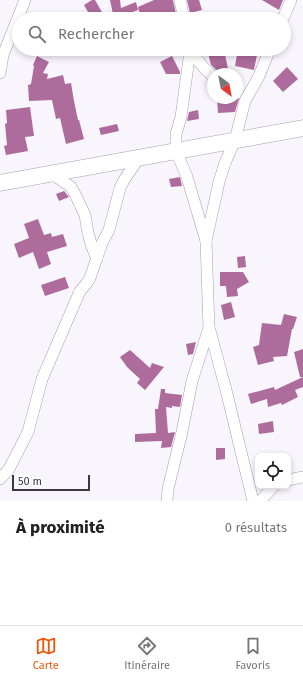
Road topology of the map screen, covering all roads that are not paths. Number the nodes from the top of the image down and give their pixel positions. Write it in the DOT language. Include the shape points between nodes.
graph roads {
  1 [pos="25,0"];
  2 [pos="180,0"];
  3 [pos="291,0"];
  4 [pos="20,12"];
  5 [pos="183,12"];
  6 [pos="286,12"];
  7 [pos="12,32"];
  8 [pos="189,56"];
  9 [pos="195,56"];
  10 [pos="267,56"];
  11 [pos="207,71"];
  12 [pos="0,73"];
  13 [pos="243,96"];
  14 [pos="240,104"];
  15 [pos="303,128"];
  16 [pos="235,140"];
  17 [pos="176,151"];
  18 [pos="139,158"];
  19 [pos="51,173"];
  20 [pos="0,183"];
  21 [pos="206,241"];
  22 [pos="97,259"];
  23 [pos="209,327"];
  24 [pos="303,477"];
  25 [pos="291,479"];
  26 [pos="0,480"];
  27 [pos="254,484"];
  28 [pos="271,489"];
  29 [pos="167,501"];
  30 [pos="254,501"];
  31 [pos="260,501"];
  1 -- 4 [label="street"];
  2 -- 5 [label="street"];
  3 -- 6 [label="street"];
  7 -- 12 [label="street" via="3,55"];
  8 -- 17 [label="street" via="181,117 176,134"];
  9 -- 11 [label="street"];
  10 -- 13 [label="street" via="259,76"];
  14 -- 16 [label="street"];
  15 -- 16 [label="main road"];
  16 -- 17 [label="main road"];
  16 -- 21 [label="street" via="219,182"];
  17 -- 18 [label="main road"];
  17 -- 21 [label="street" via="187,176"];
  18 -- 19 [label="main road"];
  18 -- 22 [label="street" via="120,188 109,230"];
  19 -- 20 [label="main road"];
  19 -- 22 [label="street" via="71,187 75,194 85,215"];
  21 -- 23 [label="street"];
  22 -- 26 [label="street" via="88,283 80,291 42,379 28,432"];
  23 -- 27 [label="street"];
  23 -- 29 [label="street" via="192,381"];
  24 -- 25 [label="street"];
  27 -- 30 [label="street"];
  28 -- 31 [label="street"];
}
